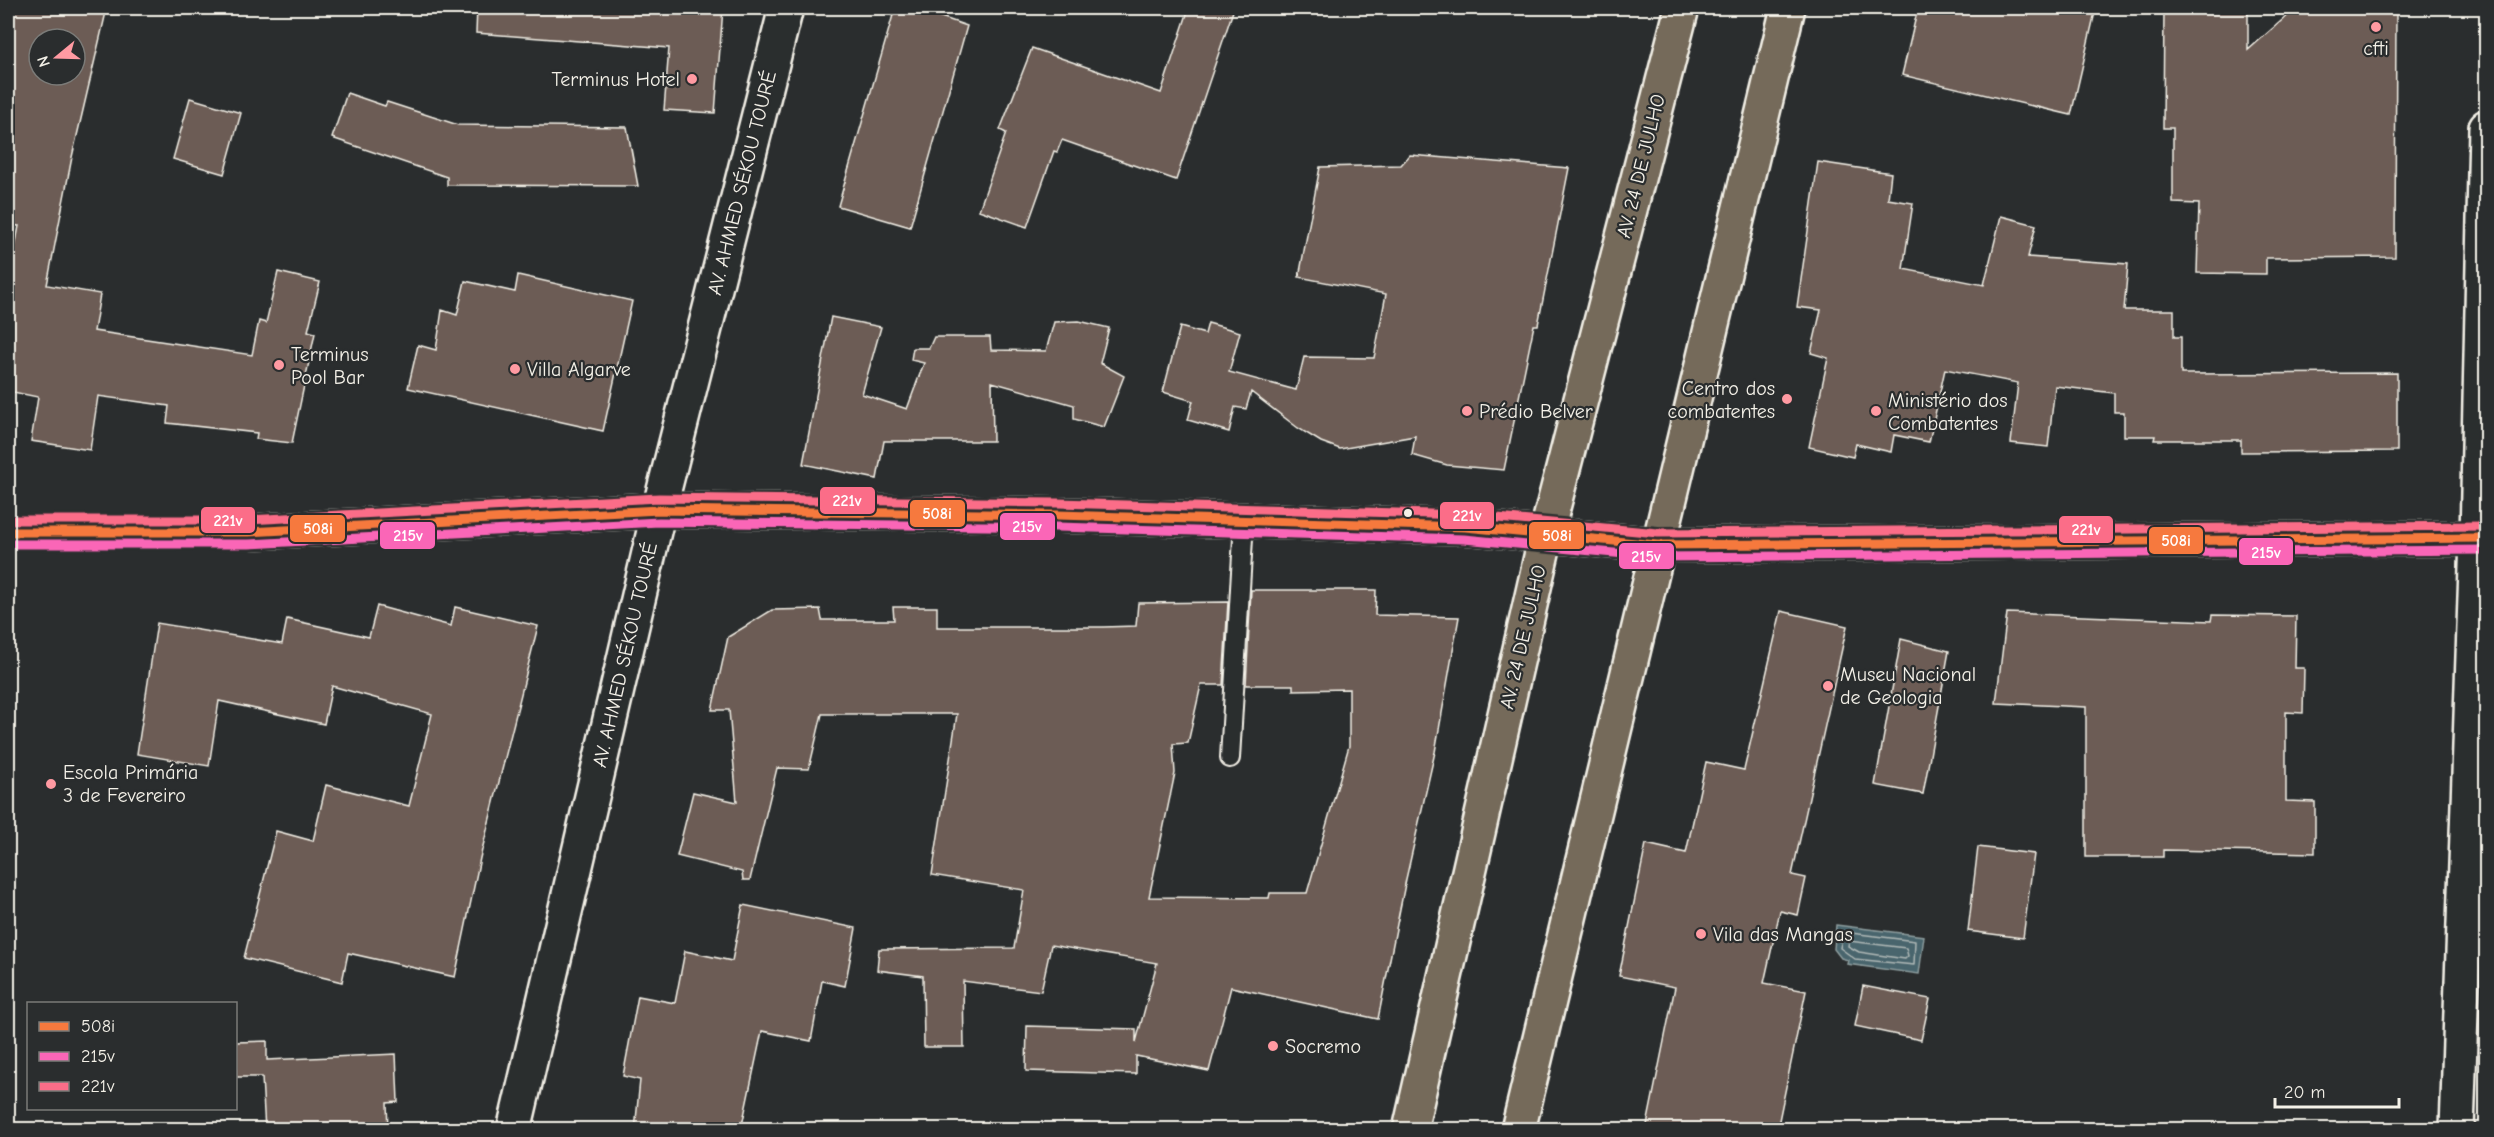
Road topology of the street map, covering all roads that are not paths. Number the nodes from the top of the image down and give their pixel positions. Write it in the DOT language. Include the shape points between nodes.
graph roads {
  1 [pos="786,8"];
  2 [pos="1682,8"];
  3 [pos="1788,8"];
  4 [pos="2487,127"];
  5 [pos="659,510"];
  6 [pos="1244,521"];
  7 [pos="8,532"];
  8 [pos="1546,536"];
  9 [pos="2482,538"];
  10 [pos="1657,545"];
  11 [pos="1230,758"];
  12 [pos="514,1130"];
  13 [pos="1410,1130"];
  14 [pos="1518,1130"];
  15 [pos="2457,1130"];
  1 -- 5 [label="street, AV. AHMED SÉKOU TOURÉ"];
  2 -- 8 [label="main road, AV. 24 DE JULHO"];
  3 -- 10 [label="main road"];
  4 -- 9 [label="street"];
  5 -- 6 [label="street" via="1058,514"];
  5 -- 7 [label="street" via="248,532"];
  5 -- 12 [label="street, AV. AHMED SÉKOU TOURÉ"];
  6 -- 8 [label="street" via="1465,527"];
  6 -- 11 [label="lane"];
  8 -- 10 [label="street"];
  8 -- 13 [label="main road, AV. 24 DE JULHO"];
  9 -- 10 [label="street"];
  9 -- 15 [label="street"];
  10 -- 14 [label="main road"];
}
